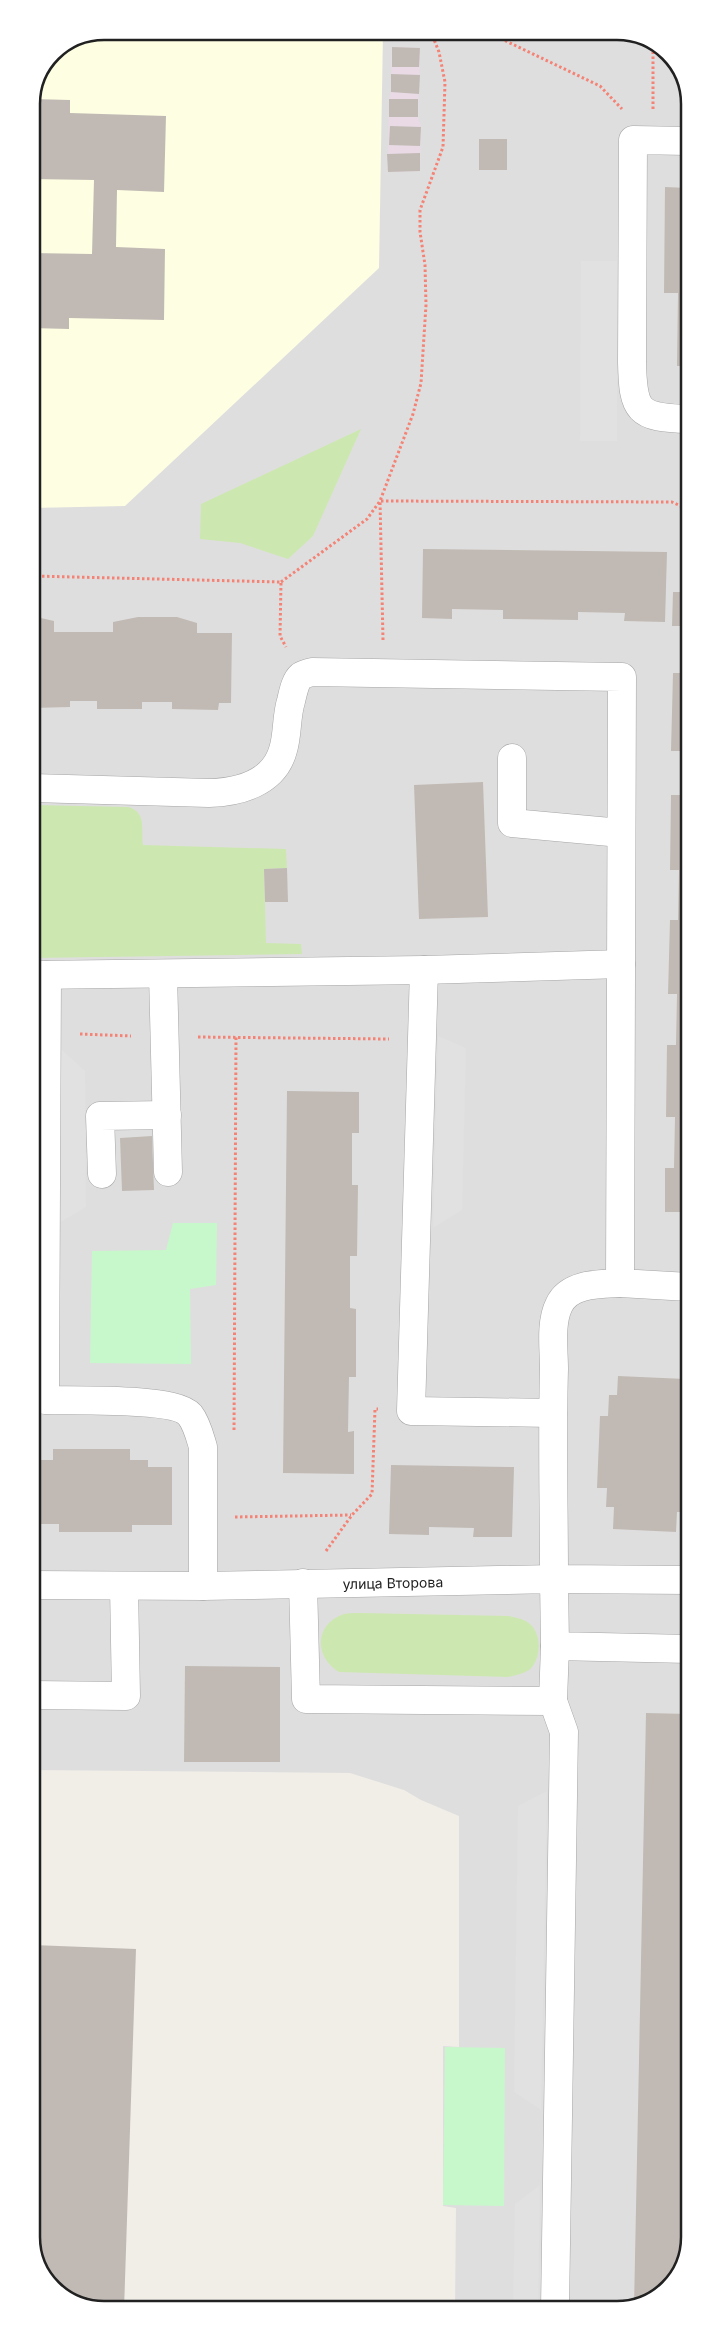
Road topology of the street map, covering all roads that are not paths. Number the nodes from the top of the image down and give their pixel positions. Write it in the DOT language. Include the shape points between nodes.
graph roads {
  1 [pos="681,141"];
  2 [pos="681,418"];
  3 [pos="512,758"];
  4 [pos="40,788"];
  5 [pos="621,833"];
  6 [pos="621,964"];
  7 [pos="424,970"];
  8 [pos="163,974"];
  9 [pos="40,975"];
  10 [pos="40,983"];
  11 [pos="166,1115"];
  12 [pos="168,1172"];
  13 [pos="102,1174"];
  14 [pos="620,1283"];
  15 [pos="681,1287"];
  16 [pos="553,1413"];
  17 [pos="554,1579"];
  18 [pos="681,1580"];
  19 [pos="303,1582"];
  20 [pos="40,1585"];
  21 [pos="124,1586"];
  22 [pos="203,1586"];
  23 [pos="555,1646"];
  24 [pos="681,1648"];
  25 [pos="40,1695"];
  26 [pos="553,1701"];
  27 [pos="556,2301"];
  1 -- 2 [label="street" via="633,140 633,392 636,404 644,411 661,417"];
  3 -- 5 [label="street" via="512,823"];
  4 -- 5 [label="street" via="209,793 232,792 248,787 276,766 283,751 294,689 302,676 312,672 622,676"];
  5 -- 6 [label="street"];
  6 -- 7 [label="street"];
  6 -- 14 [label="street"];
  7 -- 8 [label="street"];
  7 -- 16 [label="street" via="412,1411"];
  8 -- 9 [label="street"];
  8 -- 11 [label="street"];
  10 -- 22 [label="street" via="46,1033 45,1400 176,1406 190,1414 203,1447"];
  11 -- 12 [label="street"];
  11 -- 13 [label="street" via="100,1116"];
  14 -- 15 [label="street"];
  14 -- 16 [label="street" via="590,1284 566,1295 559,1305 554,1332"];
  16 -- 17 [label="street"];
  17 -- 18 [label="street, улица Второва"];
  17 -- 19 [label="street, улица Второва"];
  17 -- 23 [label="street"];
  19 -- 22 [label="street, улица Второва"];
  19 -- 26 [label="street" via="306,1699"];
  20 -- 21 [label="street, улица Второва"];
  21 -- 22 [label="street, улица Второва"];
  21 -- 25 [label="street" via="126,1696"];
  23 -- 24 [label="street"];
  23 -- 26 [label="street"];
  26 -- 27 [label="street" via="564,1732"];
}
